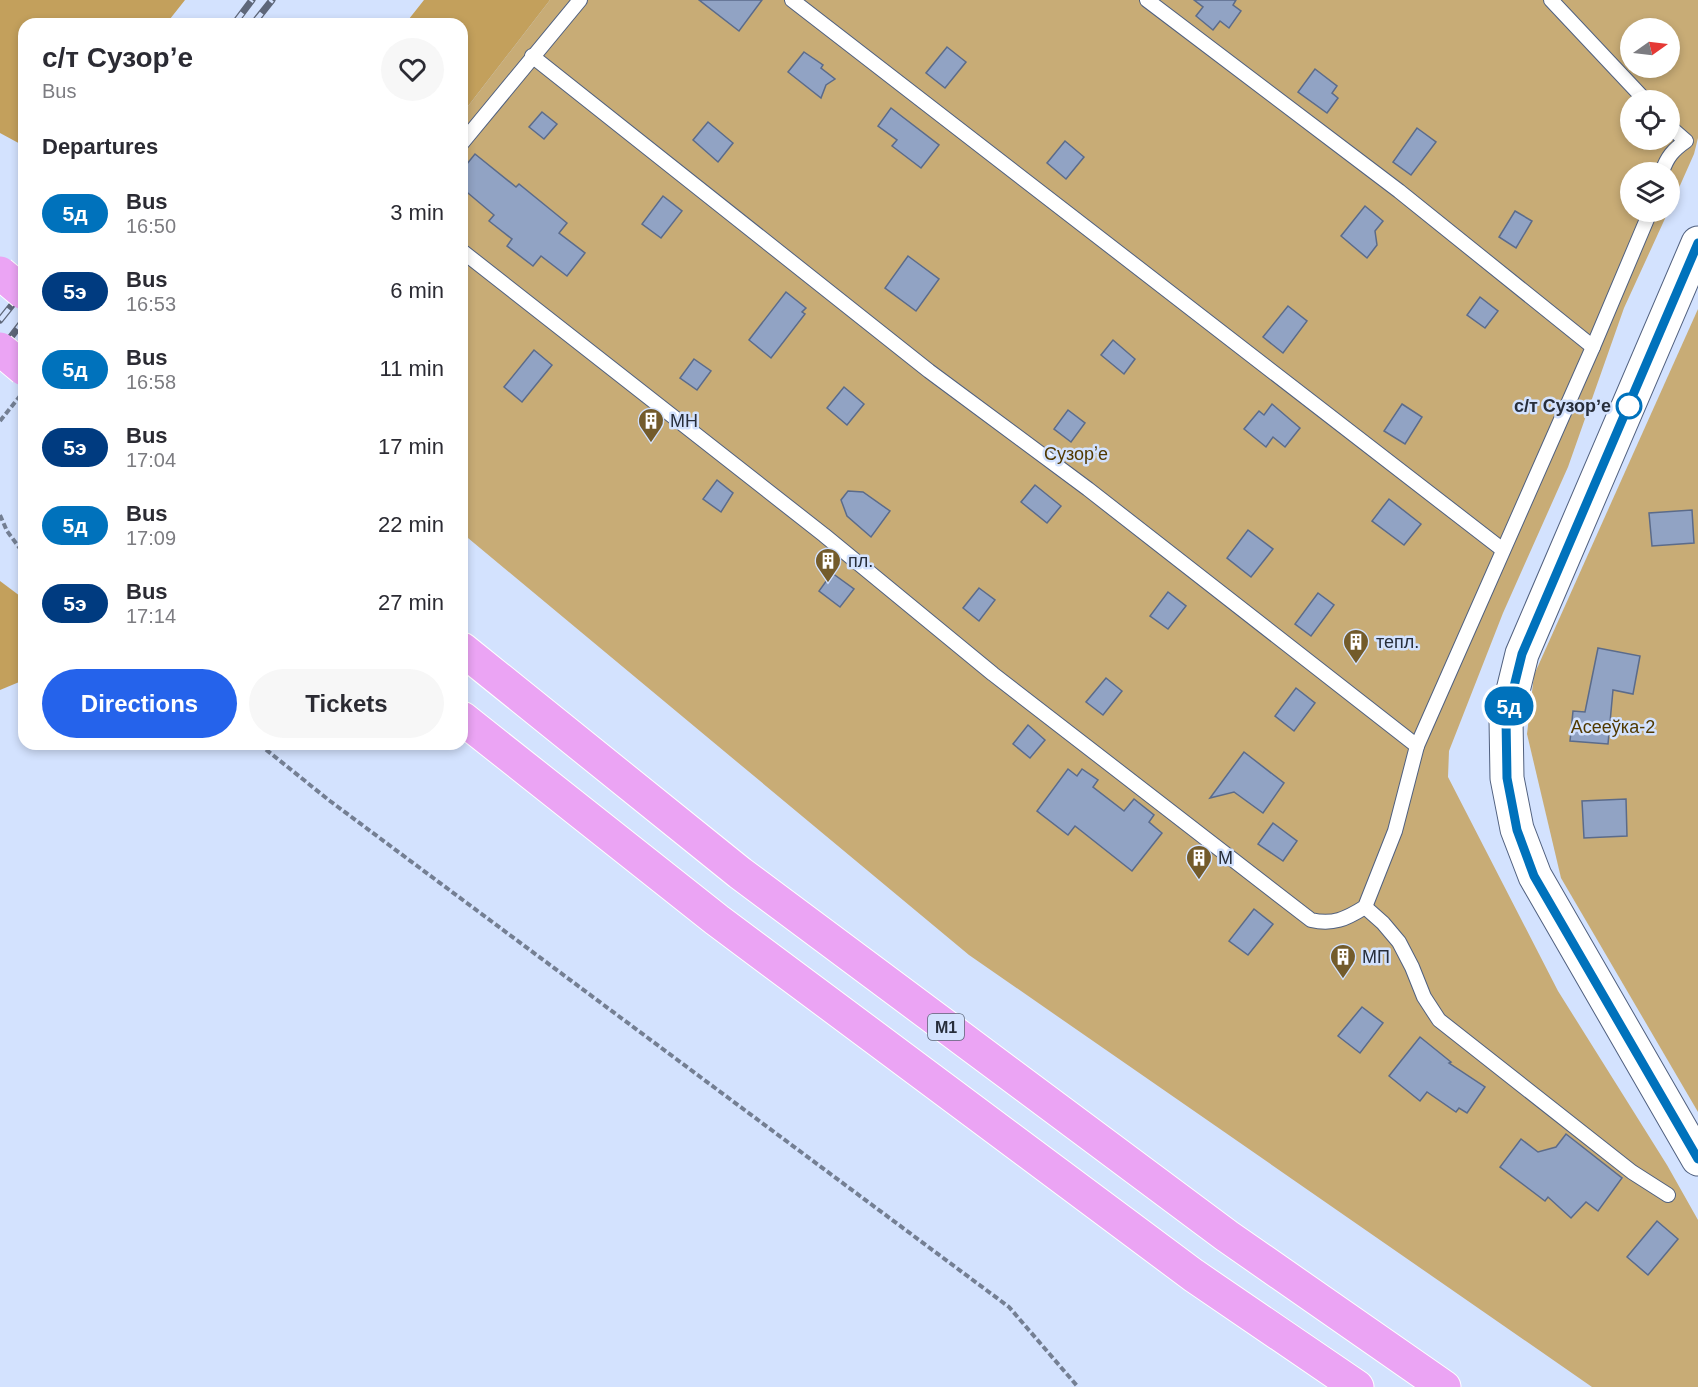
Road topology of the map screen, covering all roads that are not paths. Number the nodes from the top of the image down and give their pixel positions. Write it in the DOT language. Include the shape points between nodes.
graph roads {
  1 [pos="580,0"];
  2 [pos="792,0"];
  3 [pos="1147,0"];
  4 [pos="1551,0"];
  5 [pos="532,56"];
  6 [pos="1636,90"];
  7 [pos="468,136"];
  8 [pos="1692,142"];
  9 [pos="1665,162"];
  10 [pos="1646,222"];
  11 [pos="1698,243"];
  12 [pos="468,256"];
  13 [pos="0,273"];
  14 [pos="18,288"];
  15 [pos="1593,347"];
  16 [pos="0,349"];
  17 [pos="18,364"];
  18 [pos="1503,550"];
  19 [pos="468,654"];
  20 [pos="468,722"];
  21 [pos="1417,746"];
  22 [pos="1365,907"];
  23 [pos="1698,1159"];
  24 [pos="1668,1195"];
  25 [pos="1357,1387"];
  26 [pos="1444,1387"];
  1 -- 5 [label="lane"];
  2 -- 18 [label="lane"];
  3 -- 15 [label="lane" via="1399,191"];
  4 -- 6 [label="lane"];
  5 -- 7 [label="lane"];
  5 -- 21 [label="lane" via="929,371 1088,489"];
  8 -- 9 [label="lane" via="1673,149"];
  10 -- 15 [label="lane"];
  11 -- 23 [label="street" via="1522,654 1506,719 1507,778 1517,830 1534,876"];
  12 -- 22 [label="lane" via="824,535 993,674 1311,920 1336,922"];
  13 -- 14 [label="highway, bridge"];
  15 -- 18 [label="lane"];
  16 -- 17 [label="highway, bridge"];
  18 -- 21 [label="lane"];
  19 -- 26 [label="highway, М1" via="740,873 1227,1236"];
  20 -- 25 [label="highway" via="717,920 1193,1275"];
  21 -- 22 [label="lane" via="1395,831"];
  22 -- 24 [label="lane" via="1399,942 1439,1020 1632,1172"];
}
